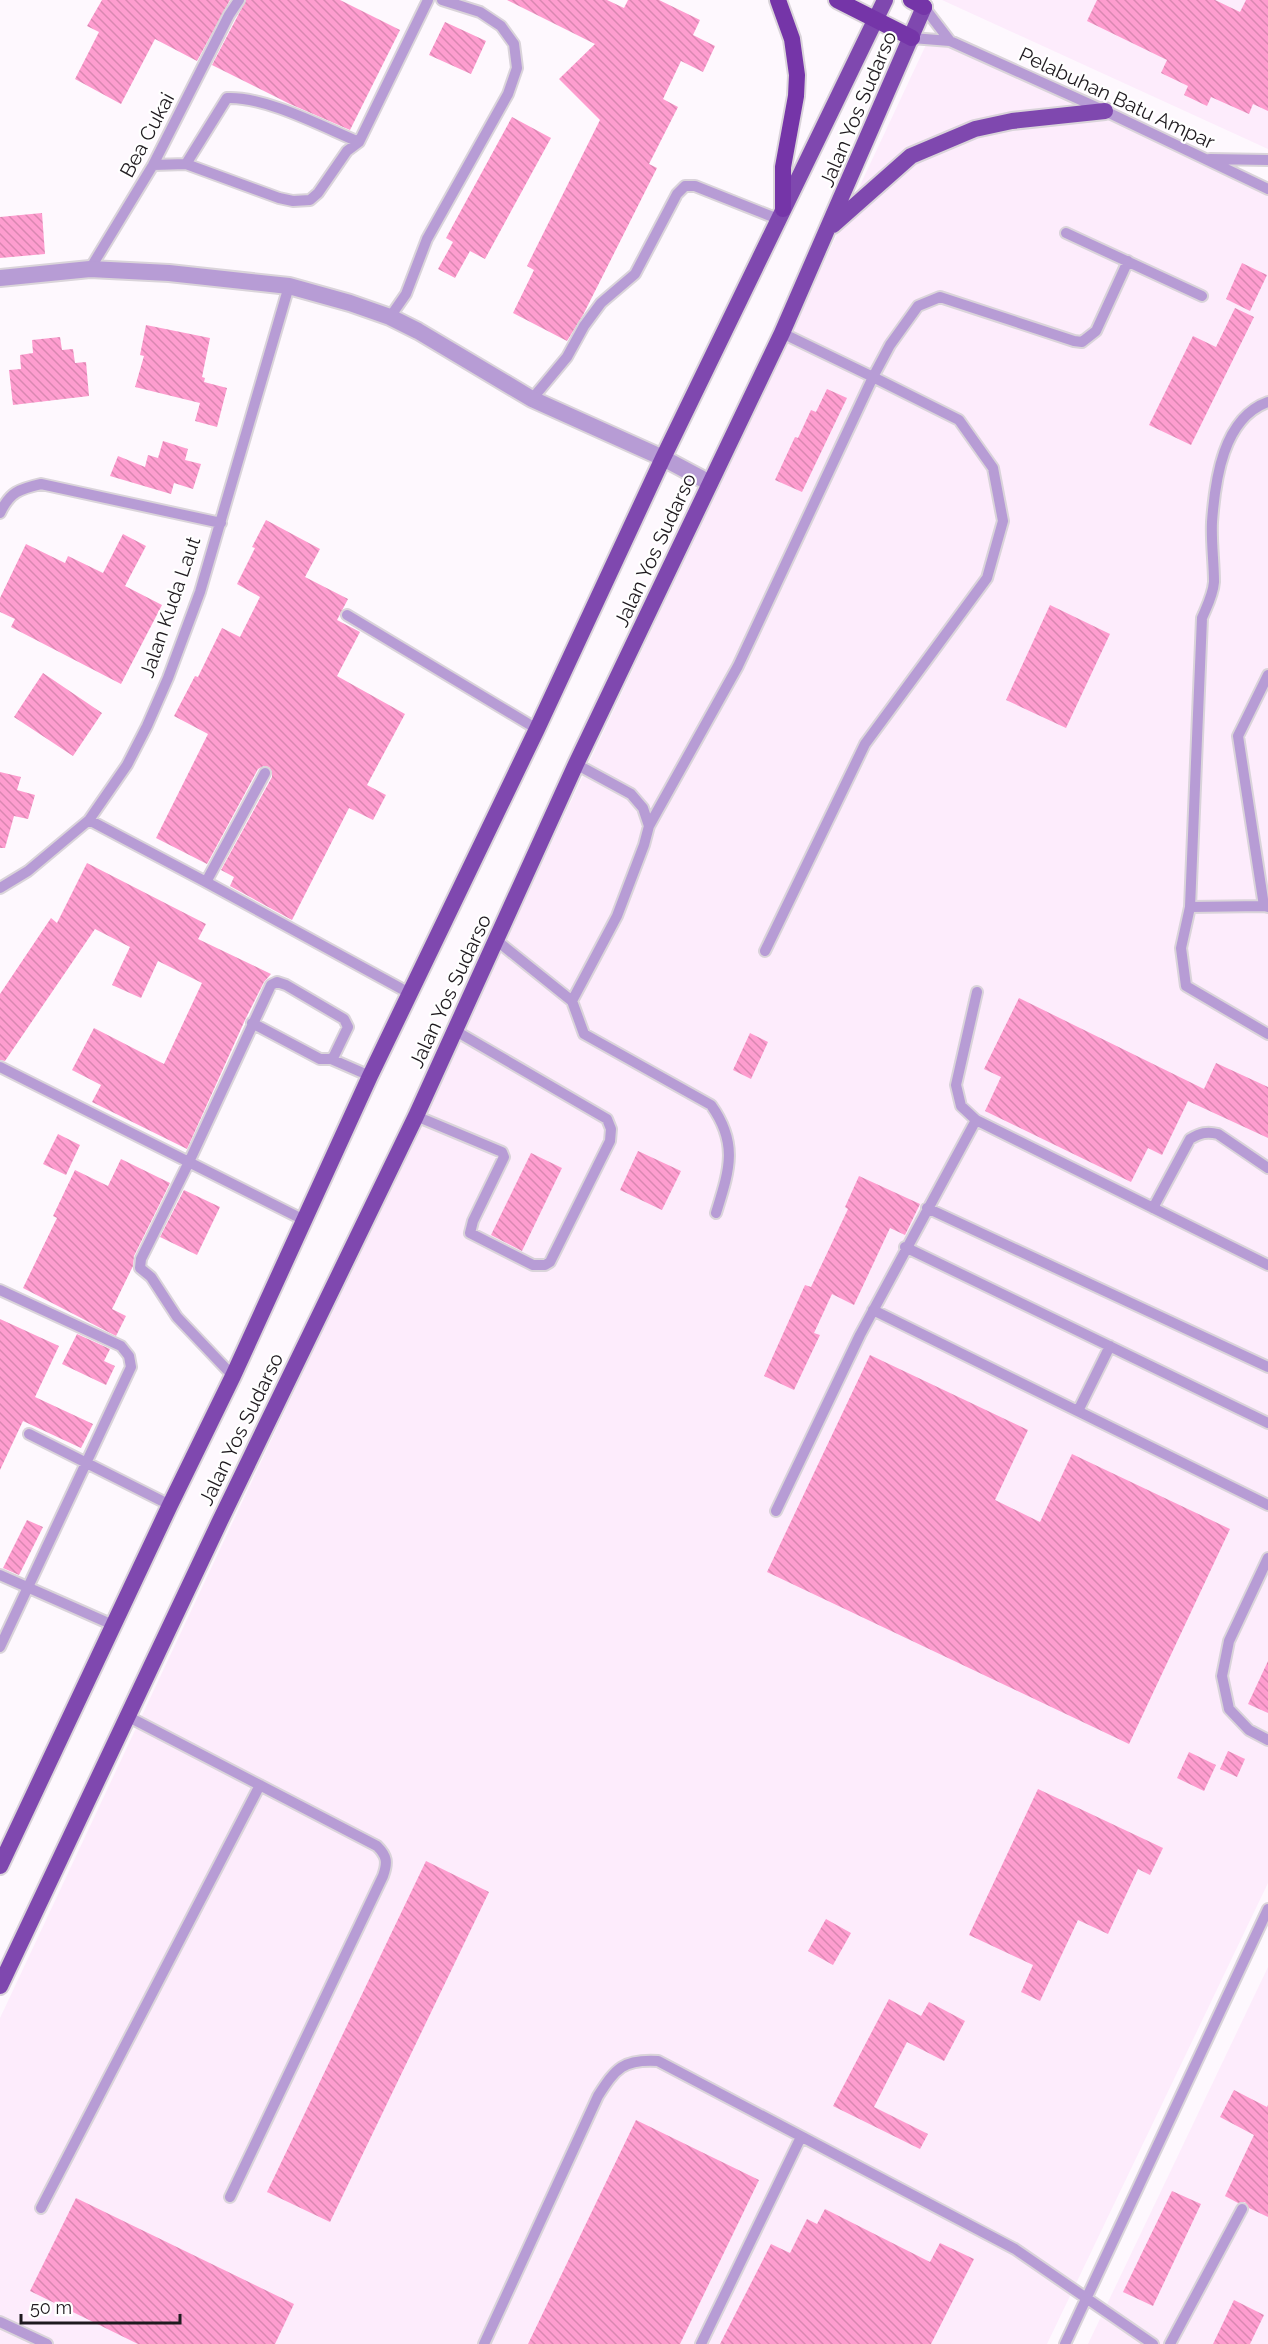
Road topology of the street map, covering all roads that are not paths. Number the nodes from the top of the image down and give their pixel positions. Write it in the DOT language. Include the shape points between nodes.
graph roads {
  1 [pos="239,0"];
  2 [pos="428,0"];
  3 [pos="442,0"];
  4 [pos="778,0"];
  5 [pos="837,0"];
  6 [pos="885,0"];
  7 [pos="920,2"];
  8 [pos="875,19"];
  9 [pos="912,38"];
  10 [pos="950,41"];
  11 [pos="1105,111"];
  12 [pos="359,142"];
  13 [pos="1204,158"];
  14 [pos="1268,160"];
  15 [pos="186,164"];
  16 [pos="153,165"];
  17 [pos="1268,189"];
  18 [pos="781,214"];
  19 [pos="829,229"];
  20 [pos="1066,233"];
  21 [pos="1128,261"];
  22 [pos="90,269"];
  23 [pos="0,278"];
  24 [pos="289,286"];
  25 [pos="1202,296"];
  26 [pos="390,317"];
  27 [pos="782,333"];
  28 [pos="873,377"];
  29 [pos="532,399"];
  30 [pos="1268,402"];
  31 [pos="663,458"];
  32 [pos="710,483"];
  33 [pos="0,513"];
  34 [pos="221,523"];
  35 [pos="346,615"];
  36 [pos="1268,675"];
  37 [pos="537,729"];
  38 [pos="576,764"];
  39 [pos="265,773"];
  40 [pos="89,820"];
  41 [pos="649,826"];
  42 [pos="206,882"];
  43 [pos="0,888"];
  44 [pos="1266,907"];
  45 [pos="1190,908"];
  46 [pos="496,940"];
  47 [pos="765,951"];
  48 [pos="976,992"];
  49 [pos="411,994"];
  50 [pos="572,1001"];
  51 [pos="252,1023"];
  52 [pos="454,1030"];
  53 [pos="1268,1034"];
  54 [pos="331,1059"];
  55 [pos="0,1067"];
  56 [pos="370,1076"];
  57 [pos="416,1116"];
  58 [pos="976,1120"];
  59 [pos="189,1162"];
  60 [pos="1268,1168"];
  61 [pos="927,1208"];
  62 [pos="1154,1208"];
  63 [pos="716,1213"];
  64 [pos="304,1221"];
  65 [pos="905,1248"];
  66 [pos="1268,1265"];
  67 [pos="0,1290"];
  68 [pos="873,1310"];
  69 [pos="1110,1346"];
  70 [pos="1268,1366"];
  71 [pos="234,1376"];
  72 [pos="1078,1411"];
  73 [pos="1268,1423"];
  74 [pos="28,1434"];
  75 [pos="87,1463"];
  76 [pos="170,1504"];
  77 [pos="1268,1505"];
  78 [pos="776,1511"];
  79 [pos="1268,1557"];
  80 [pos="0,1575"];
  81 [pos="27,1587"];
  82 [pos="113,1625"];
  83 [pos="0,1647"];
  84 [pos="127,1716"];
  85 [pos="1268,1740"];
  86 [pos="260,1785"];
  87 [pos="0,1866"];
  88 [pos="1268,1912"];
  89 [pos="0,1986"];
  90 [pos="801,2137"];
  91 [pos="230,2197"];
  92 [pos="41,2208"];
  93 [pos="1242,2209"];
  94 [pos="1087,2298"];
  95 [pos="0,2322"];
  96 [pos="47,2344"];
  97 [pos="484,2344"];
  98 [pos="701,2344"];
  99 [pos="1065,2344"];
  100 [pos="1154,2344"];
  101 [pos="1170,2344"];
  1 -- 16 [label="lane, Bea Cukai"];
  2 -- 12 [label="lane"];
  3 -- 26 [label="lane" via="480,12 501,26 514,44 517,68 508,94 432,229 406,294"];
  4 -- 18 [label="highway" via="792,39 797,75 783,167"];
  5 -- 8 [label="highway"];
  6 -- 8 [label="main road, Jalan Yos Sudarso"];
  7 -- 9 [label="main road, Jalan Yos Sudarso"];
  7 -- 10 [label="lane, Pelabuhan Batu Ampar"];
  8 -- 9 [label="highway"];
  8 -- 18 [label="main road, Jalan Yos Sudarso"];
  9 -- 10 [label="lane, Pelabuhan Batu Ampar"];
  9 -- 19 [label="main road, Jalan Yos Sudarso"];
  10 -- 11 [label="lane, Pelabuhan Batu Ampar"];
  11 -- 13 [label="lane, Pelabuhan Batu Ampar"];
  11 -- 19 [label="main road" via="975,129 911,156"];
  12 -- 15 [label="lane" via="347,151 310,200 279,198"];
  12 -- 15 [label="lane" via="271,106 241,98 227,99"];
  13 -- 14 [label="lane"];
  13 -- 17 [label="lane, Pelabuhan Batu Ampar"];
  15 -- 16 [label="lane"];
  16 -- 22 [label="lane, Bea Cukai"];
  18 -- 29 [label="lane" via="685,186 677,194 635,274 601,303 567,357"];
  18 -- 31 [label="main road, Jalan Yos Sudarso"];
  19 -- 27 [label="main road, Jalan Yos Sudarso"];
  20 -- 21 [label="lane"];
  21 -- 25 [label="lane"];
  21 -- 28 [label="lane" via="1096,331 1082,342 940,297 918,306"];
  22 -- 23 [label="street"];
  22 -- 24 [label="street"];
  24 -- 26 [label="street"];
  24 -- 34 [label="lane, Jalan Kuda Laut"];
  26 -- 29 [label="street"];
  27 -- 28 [label="lane"];
  27 -- 32 [label="main road, Jalan Yos Sudarso"];
  28 -- 41 [label="lane" via="738,666"];
  28 -- 47 [label="lane" via="960,420 993,468 1003,521 987,578 865,744"];
  29 -- 31 [label="street"];
  30 -- 45 [label="lane" via="1255,407 1238,426 1217,477 1212,523 1214,583 1202,618"];
  31 -- 32 [label="street"];
  31 -- 37 [label="main road, Jalan Yos Sudarso"];
  32 -- 38 [label="main road, Jalan Yos Sudarso"];
  33 -- 34 [label="lane" via="6,500 21,488 41,483"];
  34 -- 40 [label="lane, Jalan Kuda Laut" via="168,678 127,765"];
  35 -- 37 [label="lane"];
  36 -- 44 [label="lane" via="1238,736"];
  37 -- 49 [label="main road, Jalan Yos Sudarso"];
  38 -- 41 [label="lane" via="631,794 643,808"];
  38 -- 46 [label="main road, Jalan Yos Sudarso"];
  39 -- 42 [label="lane"];
  40 -- 42 [label="lane"];
  40 -- 43 [label="lane, Jalan Kuda Laut" via="28,871"];
  41 -- 50 [label="lane" via="617,916"];
  42 -- 49 [label="lane"];
  44 -- 45 [label="lane"];
  45 -- 53 [label="lane" via="1181,948 1186,986"];
  46 -- 50 [label="lane"];
  46 -- 52 [label="main road, Jalan Yos Sudarso"];
  48 -- 58 [label="lane" via="956,1085 961,1106"];
  49 -- 56 [label="main road, Jalan Yos Sudarso"];
  50 -- 63 [label="lane" via="584,1034 711,1105 724,1122 730,1150 727,1179"];
  51 -- 54 [label="lane" via="320,1059"];
  51 -- 54 [label="lane" via="271,985 286,985 348,1023"];
  51 -- 59 [label="lane"];
  52 -- 57 [label="main road, Jalan Yos Sudarso"];
  52 -- 57 [label="lane" via="607,1119 610,1142 550,1262 533,1265 470,1233 504,1157 502,1152"];
  54 -- 56 [label="lane"];
  55 -- 59 [label="lane"];
  56 -- 64 [label="main road, Jalan Yos Sudarso"];
  57 -- 84 [label="main road, Jalan Yos Sudarso"];
  58 -- 61 [label="lane"];
  58 -- 62 [label="lane"];
  59 -- 64 [label="lane"];
  59 -- 71 [label="lane" via="140,1268 151,1277 177,1317"];
  60 -- 62 [label="lane" via="1218,1134 1200,1133 1190,1138"];
  61 -- 65 [label="lane"];
  61 -- 70 [label="lane"];
  62 -- 66 [label="lane"];
  64 -- 71 [label="main road, Jalan Yos Sudarso"];
  65 -- 68 [label="lane"];
  65 -- 69 [label="lane"];
  67 -- 75 [label="lane" via="121,1346 129,1356 131,1366 124,1384"];
  68 -- 72 [label="lane"];
  68 -- 78 [label="lane"];
  69 -- 72 [label="lane"];
  69 -- 73 [label="lane"];
  71 -- 76 [label="main road, Jalan Yos Sudarso"];
  72 -- 77 [label="lane"];
  74 -- 75 [label="lane"];
  75 -- 76 [label="lane"];
  75 -- 81 [label="lane"];
  76 -- 82 [label="main road, Jalan Yos Sudarso"];
  79 -- 85 [label="lane" via="1229,1641 1222,1676 1229,1709 1248,1730"];
  80 -- 81 [label="lane"];
  81 -- 82 [label="lane"];
  81 -- 83 [label="lane"];
  82 -- 87 [label="main road, Jalan Yos Sudarso"];
  84 -- 86 [label="lane"];
  84 -- 89 [label="main road, Jalan Yos Sudarso"];
  86 -- 91 [label="lane" via="377,1846 386,1855 387,1865"];
  86 -- 92 [label="lane"];
  88 -- 94 [label="lane"];
  90 -- 94 [label="lane" via="1016,2249"];
  90 -- 97 [label="lane" via="658,2061 625,2063 598,2096"];
  90 -- 98 [label="lane"];
  93 -- 101 [label="lane"];
  94 -- 99 [label="lane"];
  94 -- 100 [label="lane"];
  95 -- 96 [label="lane"];
}
